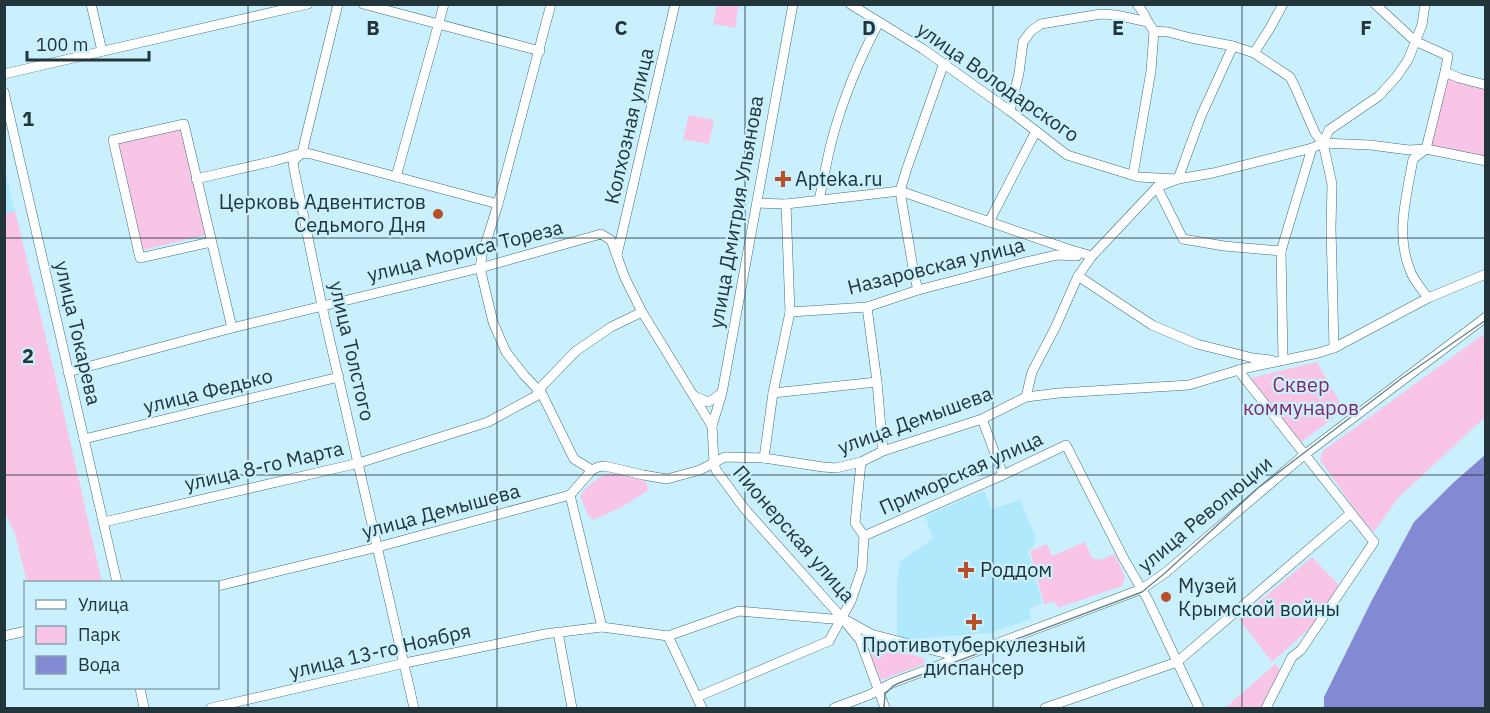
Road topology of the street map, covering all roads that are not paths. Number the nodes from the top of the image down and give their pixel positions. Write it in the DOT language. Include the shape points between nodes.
graph roads {
  1 [pos="91,4"];
  2 [pos="308,4"];
  3 [pos="338,4"];
  4 [pos="363,4"];
  5 [pos="444,4"];
  6 [pos="551,4"];
  7 [pos="675,4"];
  8 [pos="792,4"];
  9 [pos="850,4"];
  10 [pos="1137,4"];
  11 [pos="1283,4"];
  12 [pos="1375,4"];
  13 [pos="1425,4"];
  14 [pos="294,6"];
  15 [pos="1146,14"];
  16 [pos="879,22"];
  17 [pos="439,24"];
  18 [pos="1154,31"];
  19 [pos="1415,41"];
  20 [pos="1233,46"];
  21 [pos="102,51"];
  22 [pos="540,51"];
  23 [pos="1254,53"];
  24 [pos="944,63"];
  25 [pos="1445,72"];
  26 [pos="4,74"];
  27 [pos="1485,85"];
  28 [pos="4,92"];
  29 [pos="1010,111"];
  30 [pos="1036,132"];
  31 [pos="1323,142"];
  32 [pos="1312,148"];
  33 [pos="1426,149"];
  34 [pos="302,153"];
  35 [pos="1485,160"];
  36 [pos="1133,175"];
  37 [pos="396,177"];
  38 [pos="196,179"];
  39 [pos="1178,179"];
  40 [pos="1158,187"];
  41 [pos="900,191"];
  42 [pos="819,200"];
  43 [pos="757,203"];
  44 [pos="498,204"];
  45 [pos="786,204"];
  46 [pos="989,222"];
  47 [pos="211,242"];
  48 [pos="1281,251"];
  49 [pos="617,255"];
  50 [pos="1092,256"];
  51 [pos="480,268"];
  52 [pos="1485,274"];
  53 [pos="1078,276"];
  54 [pos="918,290"];
  55 [pos="1428,298"];
  56 [pos="322,306"];
  57 [pos="867,307"];
  58 [pos="642,312"];
  59 [pos="790,312"];
  60 [pos="1485,317"];
  61 [pos="232,328"];
  62 [pos="1334,348"];
  63 [pos="1230,352"];
  64 [pos="1281,361"];
  65 [pos="1234,371"];
  66 [pos="68,372"];
  67 [pos="339,377"];
  68 [pos="877,382"];
  69 [pos="540,392"];
  70 [pos="722,393"];
  71 [pos="773,393"];
  72 [pos="692,394"];
  73 [pos="1026,397"];
  74 [pos="982,419"];
  75 [pos="712,426"];
  76 [pos="84,439"];
  77 [pos="883,451"];
  78 [pos="1304,455"];
  79 [pos="764,458"];
  80 [pos="861,462"];
  81 [pos="359,463"];
  82 [pos="714,463"];
  83 [pos="592,470"];
  84 [pos="1003,475"];
  85 [pos="570,495"];
  86 [pos="1351,513"];
  87 [pos="104,522"];
  88 [pos="864,536"];
  89 [pos="378,547"];
  90 [pos="117,581"];
  91 [pos="219,586"];
  92 [pos="1142,589"];
  93 [pos="842,618"];
  94 [pos="602,627"];
  95 [pos="24,631"];
  96 [pos="558,632"];
  97 [pos="871,634"];
  98 [pos="4,636"];
  99 [pos="668,636"];
  100 [pos="860,640"];
  101 [pos="958,657"];
  102 [pos="1177,662"];
  103 [pos="405,663"];
  104 [pos="140,689"];
  105 [pos="878,689"];
  106 [pos="698,697"];
  107 [pos="144,708"];
  108 [pos="211,708"];
  109 [pos="414,708"];
  110 [pos="572,708"];
  111 [pos="702,708"];
  112 [pos="834,708"];
  113 [pos="885,708"];
  114 [pos="1046,708"];
  115 [pos="1198,708"];
  116 [pos="1266,708"];
  1 -- 21 [label="street"];
  2 -- 14 [label="street"];
  3 -- 34 [label="street, улица Толстого"];
  4 -- 17 [label="street"];
  5 -- 17 [label="street"];
  6 -- 22 [label="street"];
  7 -- 49 [label="street, Колхозная улица"];
  8 -- 43 [label="street, улица Дмитрия Ульянова"];
  9 -- 16 [label="street, улица Володарского"];
  10 -- 15 [label="street"];
  11 -- 23 [label="street"];
  12 -- 19 [label="street"];
  13 -- 19 [label="street"];
  14 -- 21 [label="street"];
  15 -- 18 [label="street"];
  15 -- 29 [label="street" via="1101,14 1041,24 1031,31 1023,42"];
  16 -- 24 [label="street, улица Володарского"];
  16 -- 42 [label="street" via="848,90"];
  17 -- 22 [label="street"];
  17 -- 37 [label="street"];
  18 -- 20 [label="street"];
  18 -- 36 [label="street"];
  19 -- 25 [label="street" via="1448,56"];
  19 -- 31 [label="street" via="1408,60 1380,96 1329,130"];
  20 -- 23 [label="street"];
  20 -- 39 [label="street"];
  21 -- 26 [label="street"];
  22 -- 44 [label="street"];
  23 -- 31 [label="street" via="1290,77 1315,133"];
  24 -- 29 [label="street, улица Володарского"];
  24 -- 41 [label="street"];
  25 -- 27 [label="street"];
  25 -- 33 [label="street"];
  28 -- 66 [label="street, улица Токарева"];
  29 -- 30 [label="street, улица Володарского"];
  30 -- 36 [label="street, улица Володарского" via="1067,155"];
  30 -- 46 [label="street"];
  31 -- 32 [label="street, улица Володарского"];
  31 -- 33 [label="street"];
  31 -- 62 [label="street" via="1332,184"];
  32 -- 39 [label="street, улица Володарского"];
  32 -- 48 [label="street"];
  33 -- 35 [label="street"];
  33 -- 55 [label="street" via="1413,159 1402,228 1410,273"];
  34 -- 37 [label="street"];
  34 -- 38 [label="street"];
  34 -- 56 [label="street, улица Толстого" via="293,161 294,169"];
  36 -- 39 [label="street, улица Володарского"];
  37 -- 44 [label="street"];
  38 -- 47 [label="street"];
  38 -- 47 [label="street" via="184,124 113,141 140,258"];
  39 -- 40 [label="street"];
  40 -- 48 [label="street" via="1183,239"];
  40 -- 50 [label="street"];
  41 -- 42 [label="street"];
  41 -- 46 [label="street"];
  41 -- 54 [label="street"];
  42 -- 45 [label="street"];
  43 -- 45 [label="street"];
  43 -- 70 [label="street, улица Дмитрия Ульянова"];
  44 -- 51 [label="street"];
  45 -- 59 [label="street"];
  46 -- 50 [label="street"];
  47 -- 61 [label="street"];
  48 -- 64 [label="street"];
  49 -- 51 [label="street, улица Мориса Тореза" via="611,240 601,234"];
  49 -- 58 [label="street, Пионерская улица"];
  50 -- 53 [label="street"];
  50 -- 54 [label="street, Назаровская улица" via="1057,255"];
  51 -- 56 [label="street, улица Мориса Тореза"];
  51 -- 69 [label="street" via="506,352"];
  52 -- 55 [label="street, улица Демышева"];
  53 -- 63 [label="street" via="1152,325 1197,344"];
  53 -- 73 [label="street" via="1032,372"];
  54 -- 57 [label="street, Назаровская улица"];
  55 -- 62 [label="street, улица Демышева"];
  56 -- 61 [label="street, улица Мориса Тореза"];
  56 -- 67 [label="street, улица Толстого"];
  57 -- 59 [label="street, Назаровская улица"];
  57 -- 68 [label="street"];
  58 -- 69 [label="street, улица 8-го Марта" via="576,351"];
  58 -- 72 [label="street, Пионерская улица"];
  59 -- 71 [label="street"];
  60 -- 78 [label="street, улица Революции"];
  61 -- 66 [label="street, улица Мориса Тореза"];
  62 -- 64 [label="street, улица Демышева"];
  63 -- 64 [label="street"];
  63 -- 65 [label="street"];
  64 -- 65 [label="street, улица Демышева"];
  65 -- 73 [label="street, улица Демышева" via="1189,385"];
  65 -- 78 [label="street"];
  66 -- 76 [label="street, улица Токарева"];
  67 -- 76 [label="street, улица Федько"];
  67 -- 81 [label="street, улица Толстого"];
  68 -- 71 [label="street"];
  68 -- 77 [label="street"];
  69 -- 81 [label="street, улица 8-го Марта" via="488,422"];
  69 -- 83 [label="street" via="574,459"];
  70 -- 72 [label="street" via="708,402"];
  70 -- 75 [label="street, улица Дмитрия Ульянова"];
  71 -- 79 [label="street"];
  72 -- 75 [label="street, Пионерская улица"];
  73 -- 74 [label="street, улица Демышева"];
  74 -- 77 [label="street, улица Демышева"];
  74 -- 84 [label="street"];
  75 -- 82 [label="street, Пионерская улица"];
  76 -- 87 [label="street, улица Токарева"];
  77 -- 80 [label="street, улица Демышева"];
  78 -- 86 [label="street"];
  78 -- 92 [label="street, улица Революции"];
  79 -- 80 [label="street, улица Демышева" via="823,468"];
  79 -- 82 [label="street, улица Демышева" via="725,457"];
  80 -- 88 [label="street" via="855,523"];
  81 -- 87 [label="street, улица 8-го Марта"];
  81 -- 89 [label="street, улица Толстого"];
  82 -- 83 [label="street, улица Демышева" via="667,479 605,466"];
  82 -- 93 [label="street, Пионерская улица" via="744,508"];
  83 -- 85 [label="street"];
  84 -- 88 [label="street, Приморская улица"];
  84 -- 92 [label="street, Приморская улица" via="1066,445"];
  85 -- 89 [label="street, улица Демышева"];
  85 -- 94 [label="street"];
  86 -- 102 [label="street"];
  86 -- 116 [label="street" via="1374,542 1301,650 1292,657"];
  87 -- 90 [label="street, улица Токарева"];
  88 -- 93 [label="street" via="862,569"];
  89 -- 91 [label="street, улица Демышева"];
  89 -- 103 [label="street, улица Толстого"];
  92 -- 101 [label="street, улица Революции"];
  92 -- 102 [label="street, Приморская улица"];
  93 -- 97 [label="street"];
  93 -- 99 [label="street" via="739,611"];
  93 -- 100 [label="street, Пионерская улица"];
  93 -- 106 [label="street" via="829,641"];
  94 -- 96 [label="street, улица 13-го Ноября"];
  94 -- 99 [label="street"];
  95 -- 98 [label="street"];
  96 -- 103 [label="street, улица 13-го Ноября"];
  96 -- 110 [label="street"];
  97 -- 100 [label="street"];
  97 -- 101 [label="street"];
  99 -- 106 [label="street"];
  100 -- 105 [label="street, Пионерская улица"];
  101 -- 105 [label="street, улица Революции"];
  102 -- 114 [label="street"];
  102 -- 115 [label="street, Приморская улица"];
  103 -- 108 [label="street, улица 13-го Ноября"];
  103 -- 109 [label="street, улица Толстого"];
  104 -- 107 [label="street"];
  105 -- 112 [label="street, улица Революции"];
  105 -- 113 [label="street, Пионерская улица"];
  106 -- 111 [label="street"];
}
